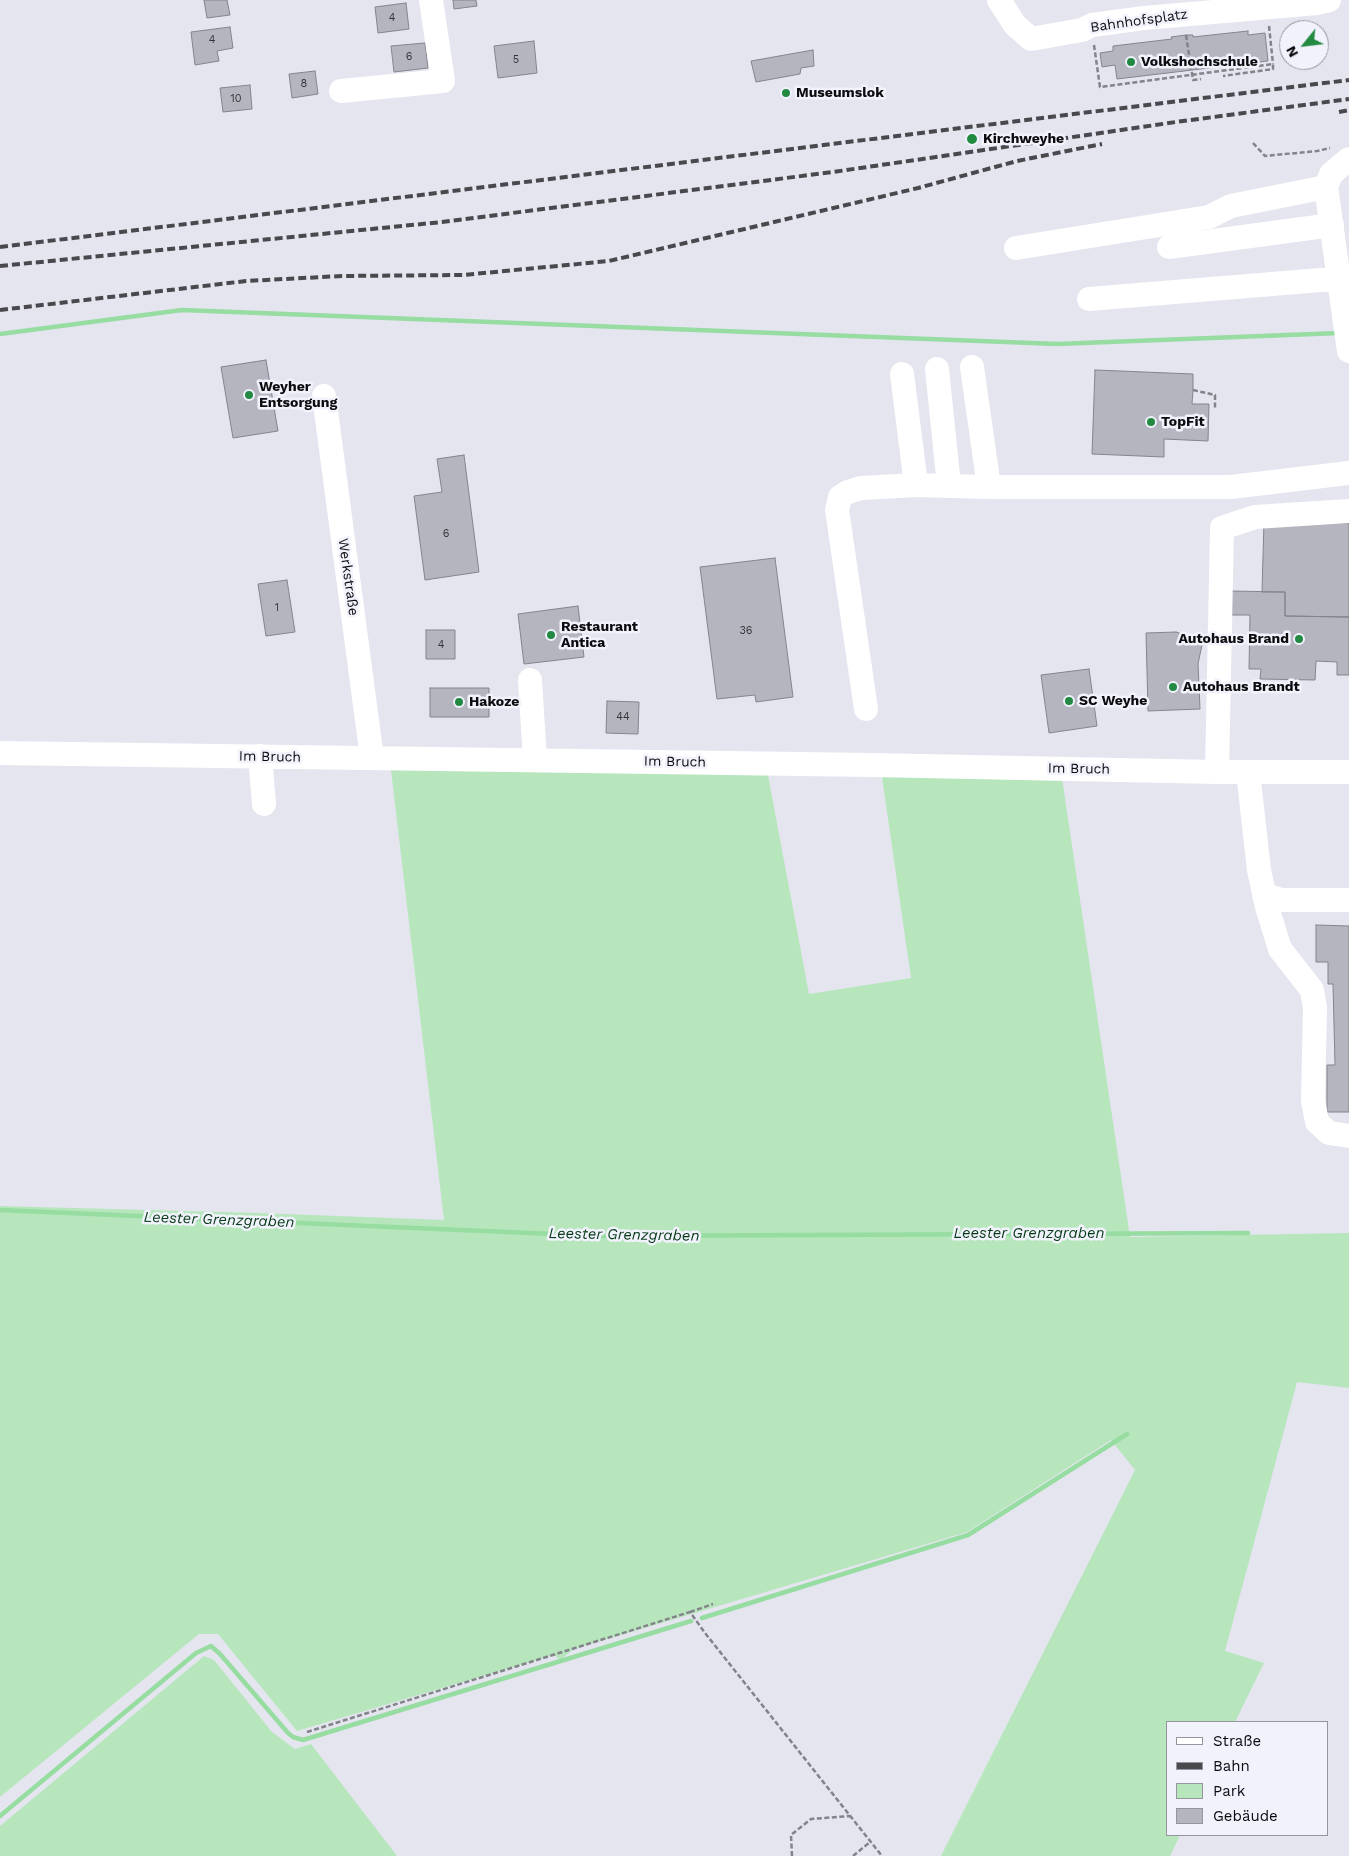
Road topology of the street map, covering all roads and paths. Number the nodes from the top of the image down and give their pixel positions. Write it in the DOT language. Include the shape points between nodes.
graph roads {
  1 [pos="431,0"];
  2 [pos="999,0"];
  3 [pos="1329,0"];
  4 [pos="1266,7"];
  5 [pos="1186,35"];
  6 [pos="1093,42"];
  7 [pos="1273,64"];
  8 [pos="1192,76"];
  9 [pos="1223,76"];
  10 [pos="1201,79"];
  11 [pos="341,91"];
  12 [pos="1253,143"];
  13 [pos="1341,153"];
  14 [pos="1326,187"];
  15 [pos="1332,226"];
  16 [pos="1169,247"];
  17 [pos="1016,248"];
  18 [pos="1339,280"];
  19 [pos="1089,299"];
  20 [pos="1349,351"];
  21 [pos="972,367"];
  22 [pos="936,369"];
  23 [pos="902,374"];
  24 [pos="1194,390"];
  25 [pos="324,396"];
  26 [pos="1215,409"];
  27 [pos="1349,473"];
  28 [pos="916,485"];
  29 [pos="949,486"];
  30 [pos="989,487"];
  31 [pos="1349,511"];
  32 [pos="530,680"];
  33 [pos="866,709"];
  34 [pos="0,753"];
  35 [pos="260,756"];
  36 [pos="372,758"];
  37 [pos="535,760"];
  38 [pos="1217,772"];
  39 [pos="1248,772"];
  40 [pos="1349,772"];
  41 [pos="264,804"];
  42 [pos="1264,894"];
  43 [pos="1349,900"];
  44 [pos="1349,1136"];
  45 [pos="713,1604"];
  46 [pos="690,1612"];
  47 [pos="307,1732"];
  48 [pos="850,1816"];
  49 [pos="870,1842"];
  50 [pos="792,1856"];
  51 [pos="853,1856"];
  52 [pos="882,1856"];
  1 -- 11 [label="street" via="443,82"];
  2 -- 4 [label="street, Bahnhofsplatz" via="1015,25 1031,39 1082,30 1092,24"];
  3 -- 4 [label="street, Bahnhofsplatz"];
  4 -- 7 [label="path"];
  5 -- 8 [label="path"];
  6 -- 8 [label="path" via="1100,87"];
  7 -- 8 [label="path"];
  7 -- 9 [label="path" via="1274,69"];
  8 -- 10 [label="path" via="1193,80"];
  12 -- 13 [label="path" via="1266,156 1317,151"];
  13 -- 14 [label="street" via="1342,163 1330,174"];
  14 -- 15 [label="street"];
  14 -- 17 [label="street" via="1231,206 1209,217"];
  15 -- 16 [label="street"];
  15 -- 18 [label="street"];
  18 -- 19 [label="street"];
  18 -- 20 [label="street"];
  21 -- 30 [label="street"];
  22 -- 29 [label="street"];
  23 -- 28 [label="street"];
  24 -- 26 [label="path" via="1214,395"];
  25 -- 36 [label="street, Werkstraße"];
  27 -- 30 [label="street" via="1231,487"];
  28 -- 29 [label="street"];
  28 -- 33 [label="street" via="861,488 848,492 840,497 837,510"];
  29 -- 30 [label="street"];
  31 -- 38 [label="street" via="1255,517 1222,528"];
  32 -- 37 [label="street"];
  34 -- 35 [label="street, Im Bruch"];
  35 -- 36 [label="street, Im Bruch"];
  35 -- 41 [label="street"];
  36 -- 37 [label="street, Im Bruch"];
  37 -- 38 [label="street, Im Bruch"];
  38 -- 39 [label="street, Im Bruch"];
  39 -- 40 [label="street, Im Bruch"];
  39 -- 42 [label="street"];
  42 -- 43 [label="street" via="1282,900"];
  42 -- 44 [label="street" via="1280,949 1312,990 1315,1008 1313,1100 1317,1122 1329,1133"];
  45 -- 46 [label="path"];
  46 -- 47 [label="path"];
  46 -- 48 [label="path"];
  48 -- 49 [label="path"];
  48 -- 50 [label="path" via="811,1818 791,1835"];
  49 -- 51 [label="path"];
  49 -- 52 [label="path"];
}
